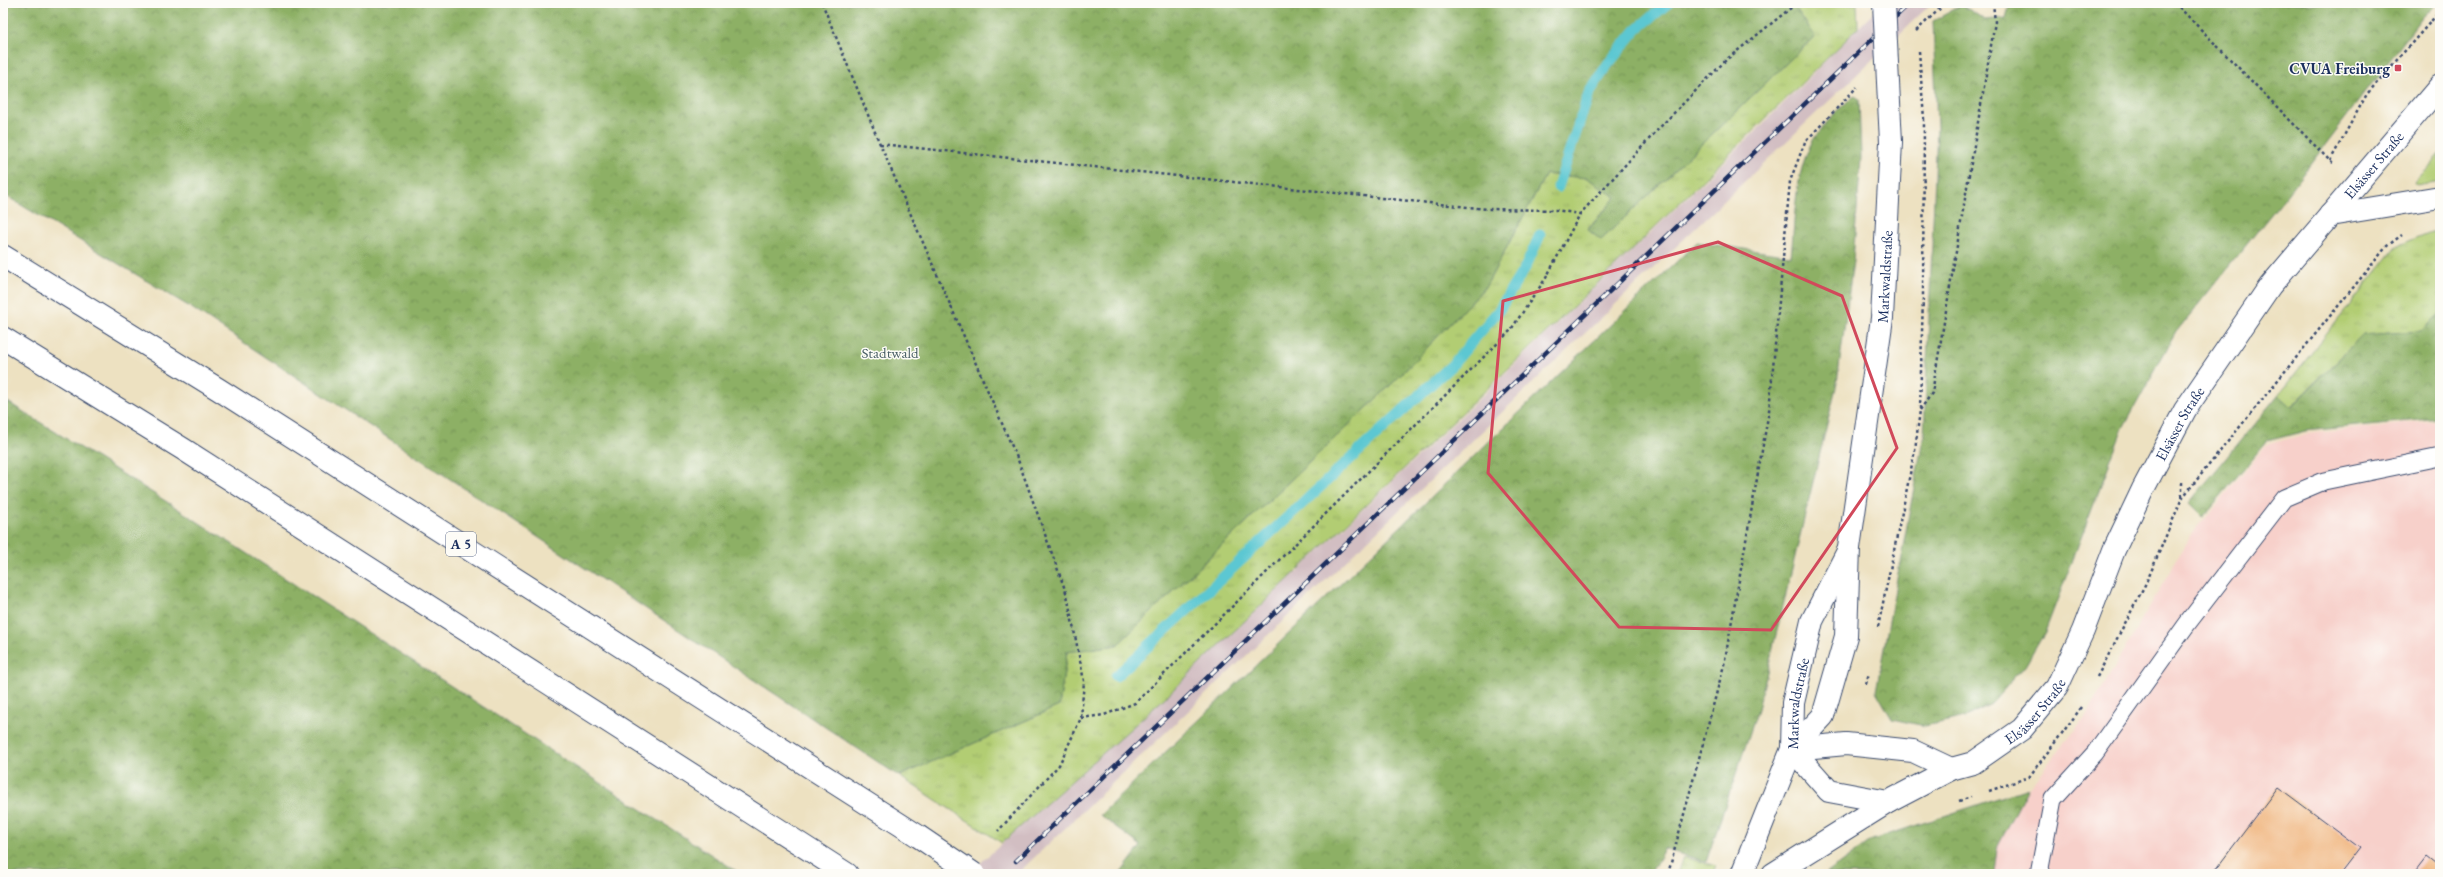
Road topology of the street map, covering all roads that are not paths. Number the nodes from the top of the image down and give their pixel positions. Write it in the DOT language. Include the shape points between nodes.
graph roads {
  1 [pos="1884,3"];
  2 [pos="2440,86"];
  3 [pos="2440,197"];
  4 [pos="2330,215"];
  5 [pos="3,256"];
  6 [pos="3,338"];
  7 [pos="2440,457"];
  8 [pos="1850,548"];
  9 [pos="1792,749"];
  10 [pos="1951,769"];
  11 [pos="1888,802"];
  12 [pos="847,874"];
  13 [pos="974,874"];
  14 [pos="1742,874"];
  15 [pos="1773,874"];
  16 [pos="2042,874"];
  1 -- 8 [label="main road, Markwaldstraße, bridge" via="1891,142 1882,318"];
  2 -- 4 [label="main road, Elsässer Straße"];
  3 -- 4 [label="main road"];
  4 -- 10 [label="main road, Elsässer Straße" via="2270,286 2170,435 2114,550 2083,631 2057,687 2022,729 1973,763"];
  5 -- 13 [label="main road, A 5, bridge" via="218,389"];
  6 -- 12 [label="main road" via="183,449"];
  7 -- 16 [label="lane" via="2324,481 2284,498 2190,620 2095,753 2053,799 2040,868"];
  8 -- 9 [label="main road, Markwaldstraße" via="1812,621 1793,703"];
  8 -- 9 [label="main road, Markwaldstraße" via="1846,636 1823,716"];
  9 -- 10 [label="main road" via="1846,744 1913,751"];
  9 -- 11 [label="main road" via="1829,791"];
  9 -- 14 [label="main road"];
  10 -- 11 [label="main road, Elsässer Straße"];
  11 -- 15 [label="main road, Elsässer Straße"];
}
